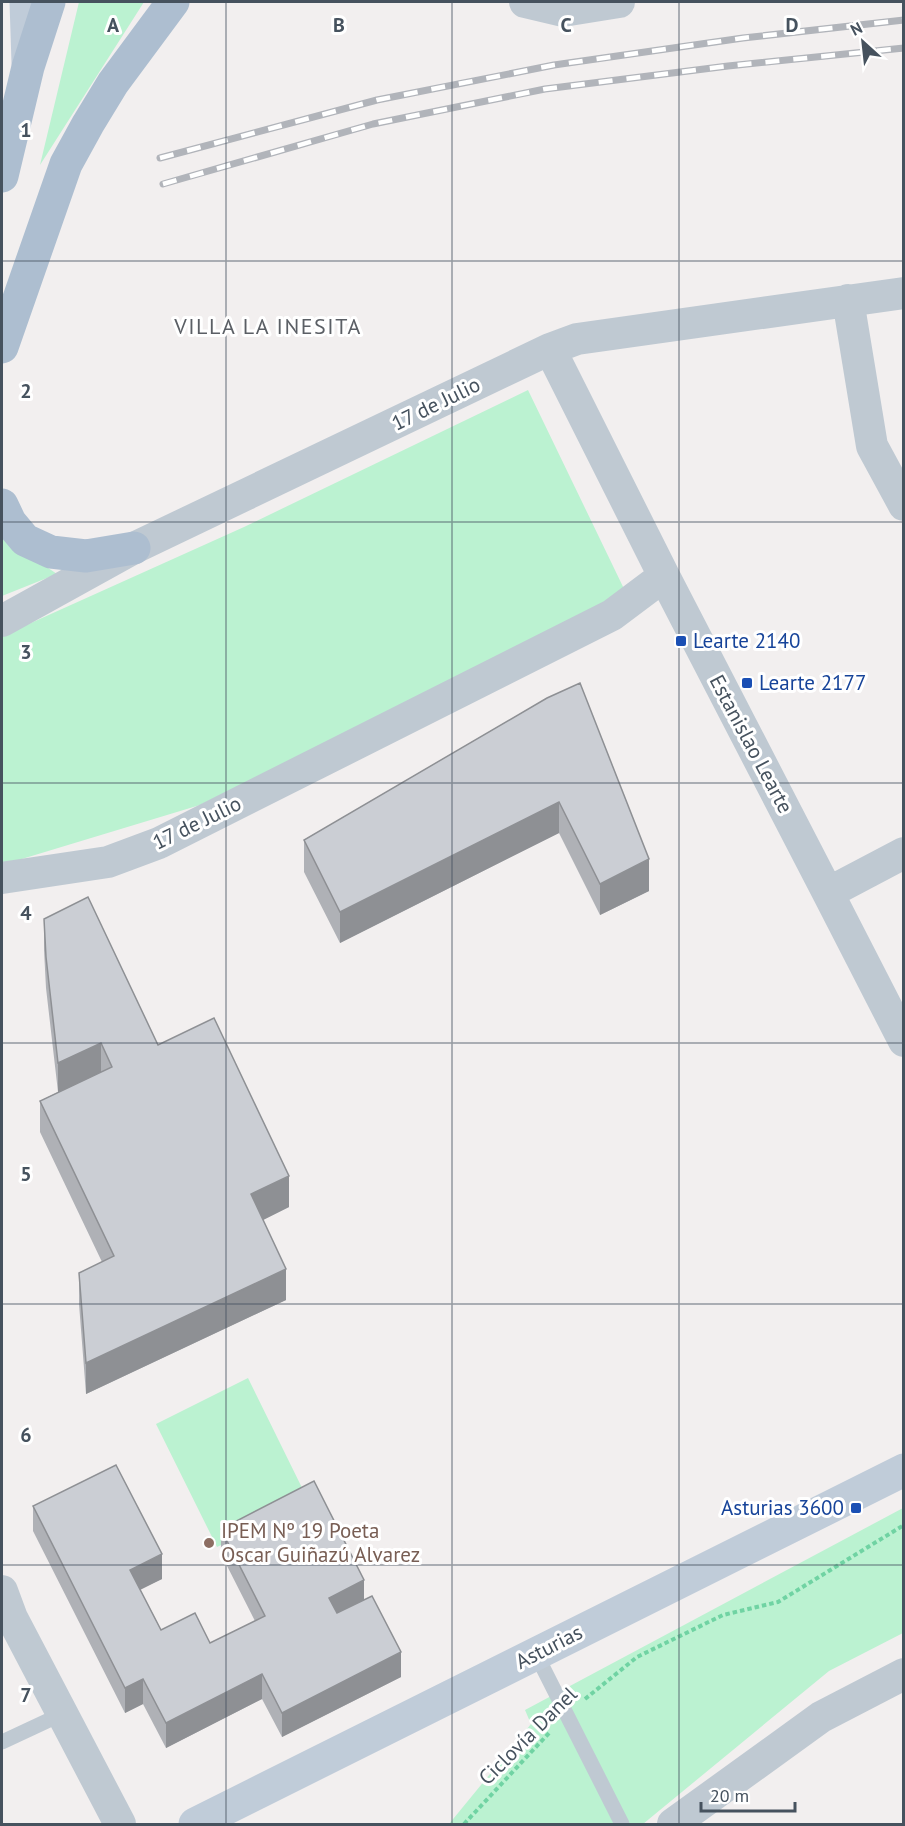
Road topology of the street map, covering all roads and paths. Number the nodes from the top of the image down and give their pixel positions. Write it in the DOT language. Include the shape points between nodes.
graph roads {
  1 [pos="26,2"];
  2 [pos="49,2"];
  3 [pos="173,2"];
  4 [pos="525,2"];
  5 [pos="619,2"];
  6 [pos="28,68"];
  7 [pos="2,176"];
  8 [pos="903,293"];
  9 [pos="848,300"];
  10 [pos="2,347"];
  11 [pos="550,349"];
  12 [pos="2,505"];
  13 [pos="903,505"];
  14 [pos="134,548"];
  15 [pos="664,576"];
  16 [pos="2,621"];
  17 [pos="903,853"];
  18 [pos="2,878"];
  19 [pos="828,893"];
  20 [pos="903,1041"];
  21 [pos="903,1470"];
  22 [pos="903,1525"];
  23 [pos="2,1591"];
  24 [pos="536,1654"];
  25 [pos="903,1674"];
  26 [pos="62,1714"];
  27 [pos="566,1714"];
  28 [pos="2,1742"];
  29 [pos="120,1824"];
  30 [pos="195,1824"];
  31 [pos="464,1824"];
  32 [pos="622,1824"];
  33 [pos="673,1824"];
  1 -- 6 [label="street"];
  2 -- 6 [label="main road"];
  3 -- 10 [label="main road" via="113,83 66,164"];
  4 -- 5 [label="street" via="563,11"];
  6 -- 7 [label="main road"];
  8 -- 9 [label="street, 17 de Julio"];
  9 -- 11 [label="street, 17 de Julio" via="577,339"];
  9 -- 13 [label="street" via="872,446"];
  11 -- 14 [label="street, 17 de Julio"];
  11 -- 15 [label="street, Estanislao Learte"];
  12 -- 14 [label="main road" via="25,540 51,552 86,556"];
  14 -- 16 [label="street, 17 de Julio"];
  15 -- 18 [label="street, 17 de Julio" via="612,615 159,843 108,862"];
  15 -- 19 [label="street, Estanislao Learte"];
  17 -- 19 [label="street"];
  19 -- 20 [label="street, Estanislao Learte"];
  21 -- 24 [label="street, Asturias"];
  22 -- 27 [label="path, Ciclovía Danel" via="778,1602 723,1615 637,1657"];
  23 -- 26 [label="street"];
  24 -- 27 [label="lane"];
  24 -- 30 [label="street, Asturias"];
  25 -- 33 [label="street" via="821,1717"];
  26 -- 28 [label="lane"];
  26 -- 29 [label="street"];
  27 -- 31 [label="path, Ciclovía Danel"];
  27 -- 32 [label="lane"];
}
